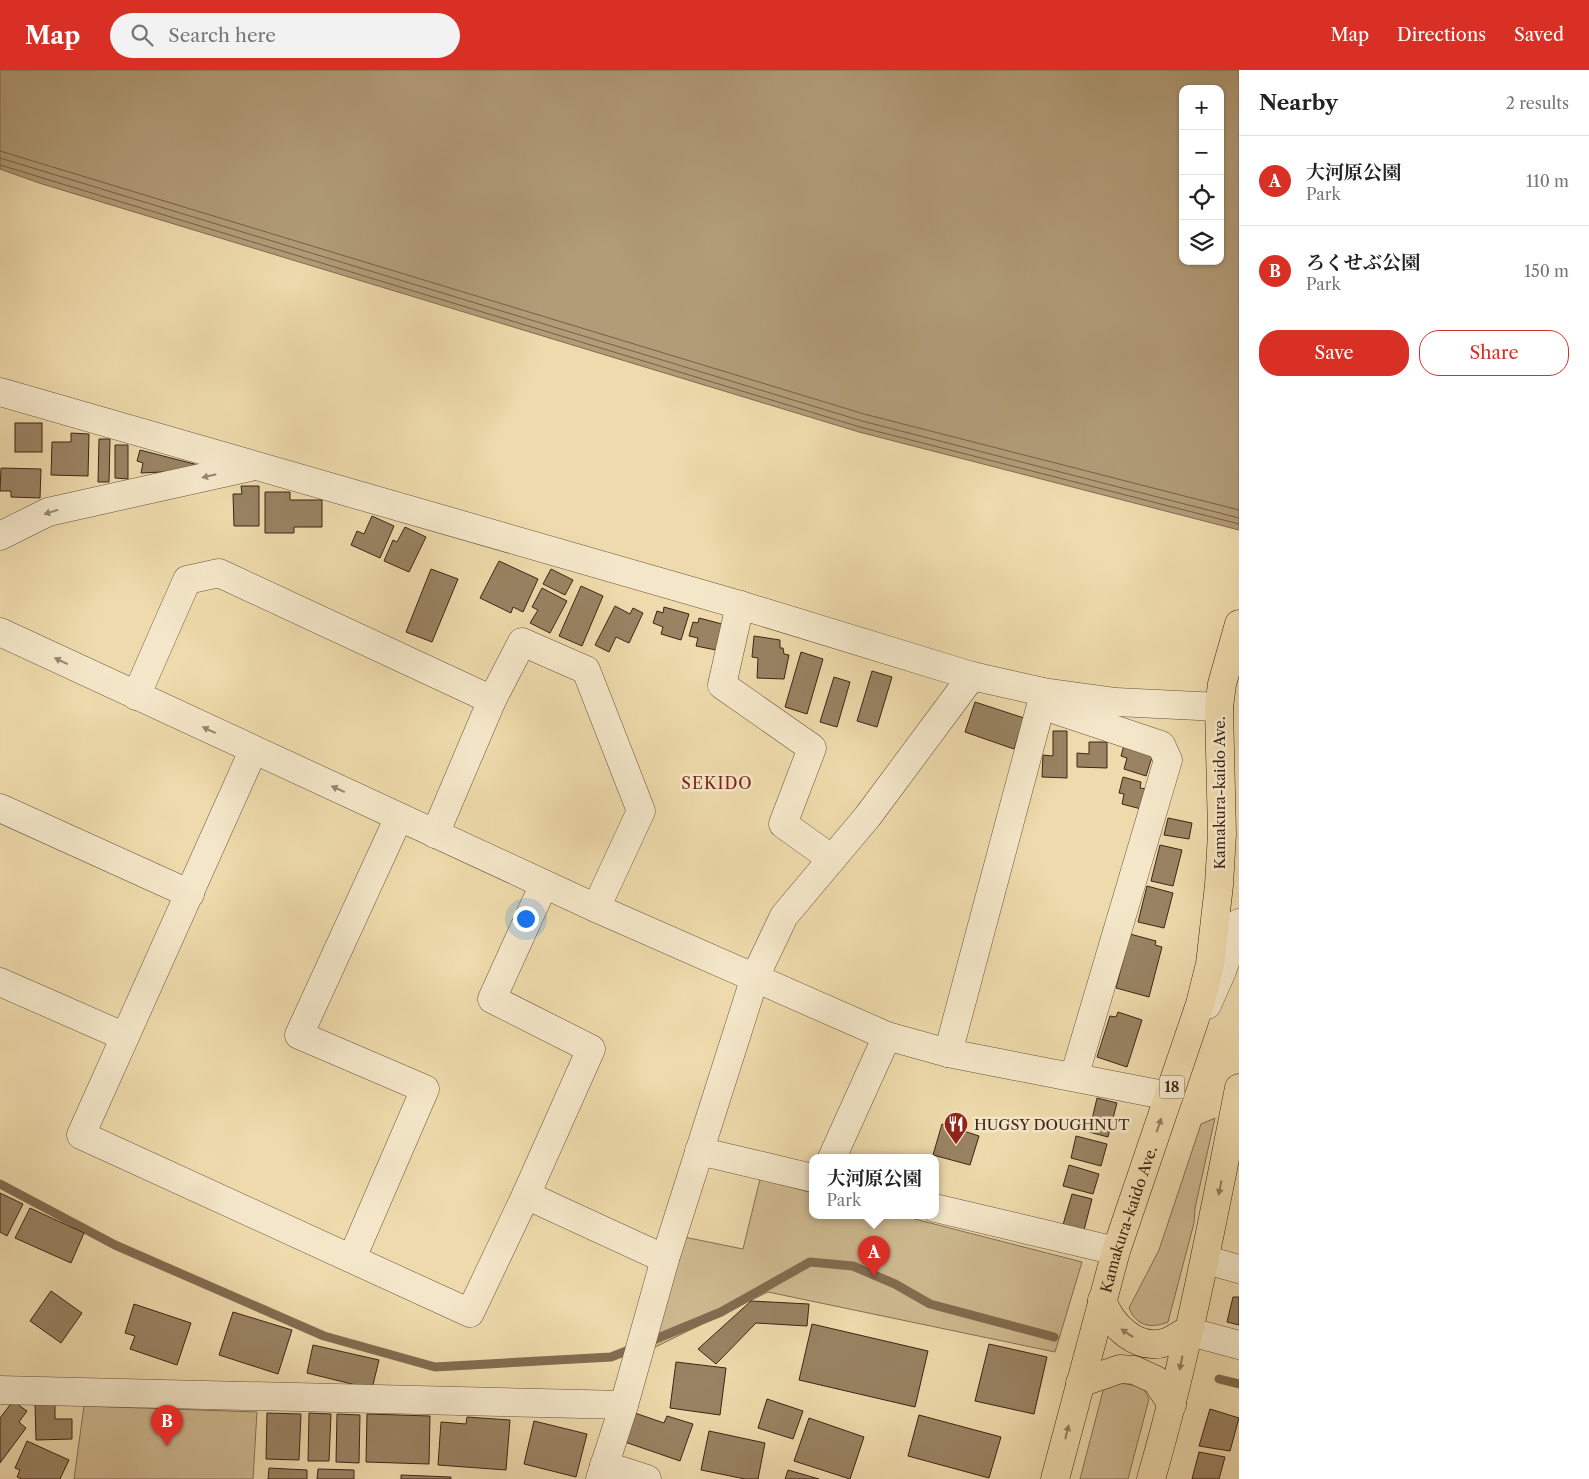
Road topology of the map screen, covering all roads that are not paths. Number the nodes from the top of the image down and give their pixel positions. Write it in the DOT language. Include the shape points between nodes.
graph roads {
  1 [pos="0,392"];
  2 [pos="257,465"];
  3 [pos="0,536"];
  4 [pos="740,605"];
  5 [pos="1239,624"];
  6 [pos="0,632"];
  7 [pos="972,676"];
  8 [pos="1220,695"];
  9 [pos="136,696"];
  10 [pos="1042,699"];
  11 [pos="492,700"];
  12 [pos="253,751"];
  13 [pos="0,808"];
  14 [pos="391,813"];
  15 [pos="1239,821"];
  16 [pos="435,834"];
  17 [pos="832,860"];
  18 [pos="544,884"];
  19 [pos="190,894"];
  20 [pos="596,908"];
  21 [pos="1239,923"];
  22 [pos="1210,964"];
  23 [pos="755,977"];
  24 [pos="0,982"];
  25 [pos="123,1036"];
  26 [pos="887,1036"];
  27 [pos="948,1053"];
  28 [pos="1181,1061"];
  29 [pos="1074,1077"];
  30 [pos="1239,1088"];
  31 [pos="1169,1096"];
  32 [pos="1235,1134"];
  33 [pos="699,1151"];
  34 [pos="834,1154"];
  35 [pos="809,1177"];
  36 [pos="526,1195"];
  37 [pos="939,1209"];
  38 [pos="1116,1251"];
  39 [pos="352,1258"];
  40 [pos="665,1259"];
  41 [pos="1206,1260"];
  42 [pos="1239,1269"];
  43 [pos="1102,1300"];
  44 [pos="1187,1331"];
  45 [pos="1239,1345"];
  46 [pos="1080,1383"];
  47 [pos="0,1390"];
  48 [pos="624,1405"];
  49 [pos="1172,1405"];
  50 [pos="602,1472"];
  51 [pos="647,1479"];
  52 [pos="1055,1479"];
  53 [pos="1151,1479"];
  1 -- 2 [label="street"];
  2 -- 3 [label="street, one-way" via="48,512"];
  2 -- 4 [label="street"];
  4 -- 7 [label="street"];
  4 -- 17 [label="street" via="722,685 812,748 783,824"];
  5 -- 8 [label="main road, Kamakura-kaido Ave. / 18"];
  9 -- 6 [label="street, one-way"];
  7 -- 10 [label="street"];
  7 -- 17 [label="street"];
  8 -- 10 [label="street" via="1116,702"];
  8 -- 22 [label="main road, Kamakura-kaido Ave. / 18" via="1222,834"];
  9 -- 11 [label="street" via="187,580 218,573"];
  12 -- 9 [label="street, one-way"];
  10 -- 27 [label="street"];
  10 -- 29 [label="street" via="1161,745 1168,760"];
  11 -- 16 [label="street"];
  11 -- 20 [label="street" via="522,642 586,670 642,811"];
  14 -- 12 [label="street, one-way"];
  12 -- 19 [label="street"];
  13 -- 19 [label="street"];
  14 -- 16 [label="street"];
  14 -- 39 [label="street" via="300,1036 425,1089"];
  15 -- 22 [label="main road, Kamakura-kaido Ave. / 18" via="1227,910 1219,944"];
  16 -- 18 [label="street"];
  17 -- 23 [label="street" via="784,916"];
  18 -- 20 [label="street"];
  18 -- 36 [label="street" via="492,999 591,1049"];
  19 -- 25 [label="street"];
  20 -- 23 [label="street"];
  21 -- 28 [label="street" via="1222,971"];
  22 -- 28 [label="main road, Kamakura-kaido Ave. / 18"];
  23 -- 26 [label="street"];
  23 -- 33 [label="street"];
  24 -- 25 [label="street"];
  25 -- 39 [label="street" via="81,1135"];
  26 -- 27 [label="street"];
  26 -- 34 [label="street"];
  27 -- 29 [label="street"];
  28 -- 31 [label="main road, Kamakura-kaido Ave. / 18"];
  29 -- 31 [label="street"];
  30 -- 32 [label="main road"];
  38 -- 31 [label="main road, Kamakura-kaido Ave. / 18, one-way"];
  32 -- 41 [label="main road, one-way"];
  33 -- 35 [label="street"];
  33 -- 40 [label="street"];
  36 -- 39 [label="street" via="470,1312"];
  36 -- 40 [label="street"];
  37 -- 38 [label="street"];
  38 -- 43 [label="main road, Kamakura-kaido Ave. / 18"];
  40 -- 48 [label="street"];
  41 -- 42 [label="street"];
  41 -- 44 [label="main road"];
  44 -- 43 [label="main road, one-way" via="1166,1342 1139,1341 1113,1322"];
  43 -- 46 [label="main road, Kamakura-kaido Ave. / 18"];
  44 -- 45 [label="street"];
  44 -- 49 [label="main road, one-way"];
  46 -- 49 [label="main road" via="1120,1369 1134,1370 1156,1380"];
  52 -- 46 [label="main road, Kamakura-kaido Ave. / 18, one-way"];
  47 -- 48 [label="street"];
  48 -- 50 [label="street"];
  49 -- 53 [label="main road"];
  50 -- 51 [label="street"];
}
